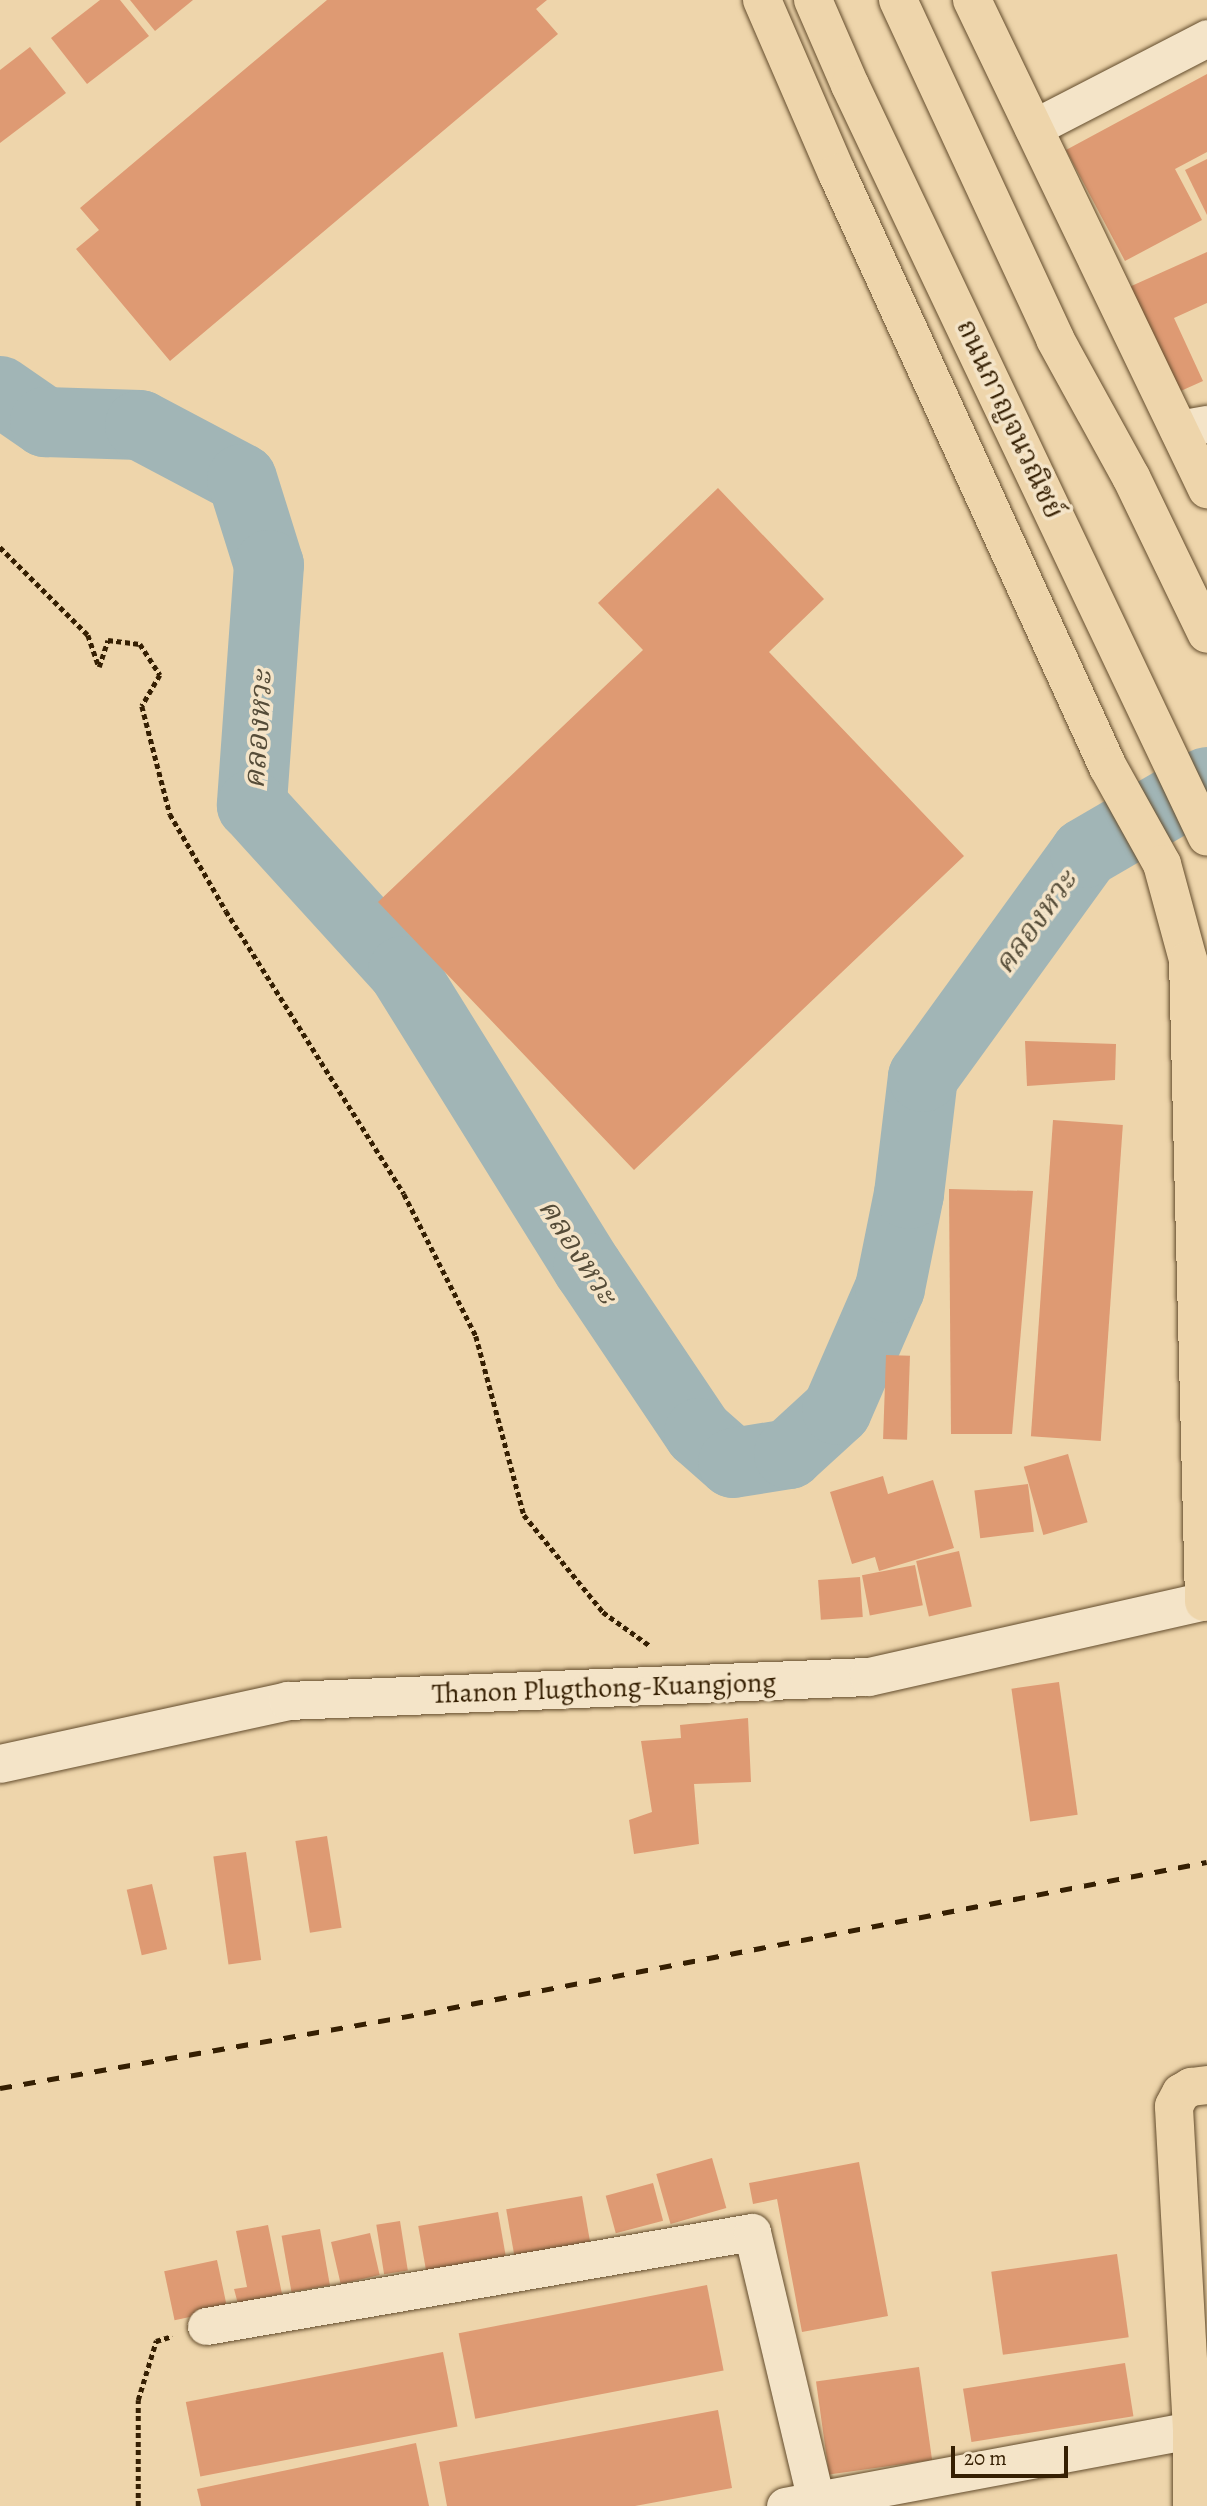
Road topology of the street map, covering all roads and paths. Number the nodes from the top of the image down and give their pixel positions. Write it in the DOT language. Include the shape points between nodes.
graph roads {
  1 [pos="762,0"];
  2 [pos="813,0"];
  3 [pos="898,0"];
  4 [pos="972,0"];
  5 [pos="1207,38"];
  6 [pos="1033,128"];
  7 [pos="1192,427"];
  8 [pos="1207,489"];
  9 [pos="0,547"];
  10 [pos="1207,634"];
  11 [pos="1207,837"];
  12 [pos="1205,1602"];
  13 [pos="704,1684"];
  14 [pos="0,1764"];
  15 [pos="1207,2085"];
  16 [pos="206,2326"];
  17 [pos="1192,2430"];
  18 [pos="801,2503"];
  19 [pos="138,2506"];
  20 [pos="1192,2506"];
  1 -- 12 [label="main road" via="1108,767 1162,864 1188,960"];
  2 -- 11 [label="main road, ถนนกาญจนวณิชย์"];
  3 -- 10 [label="main road" via="1055,339 1131,477"];
  4 -- 6 [label="main road"];
  5 -- 6 [label="street"];
  6 -- 7 [label="main road"];
  7 -- 8 [label="main road"];
  9 -- 13 [label="path" via="88,635 99,667 107,640 140,644 160,675 142,706 170,814 404,1194 458,1300 476,1336 524,1515 603,1612"];
  12 -- 13 [label="street, Thanon Plugthong-Kuangjong" via="869,1678"];
  13 -- 14 [label="street, Thanon Plugthong-Kuangjong" via="288,1701"];
  15 -- 17 [label="main road" via="1181,2093 1174,2106"];
  16 -- 18 [label="street" via="752,2232"];
  16 -- 19 [label="path" via="156,2341 138,2400"];
  17 -- 18 [label="street"];
  17 -- 20 [label="main road"];
}
